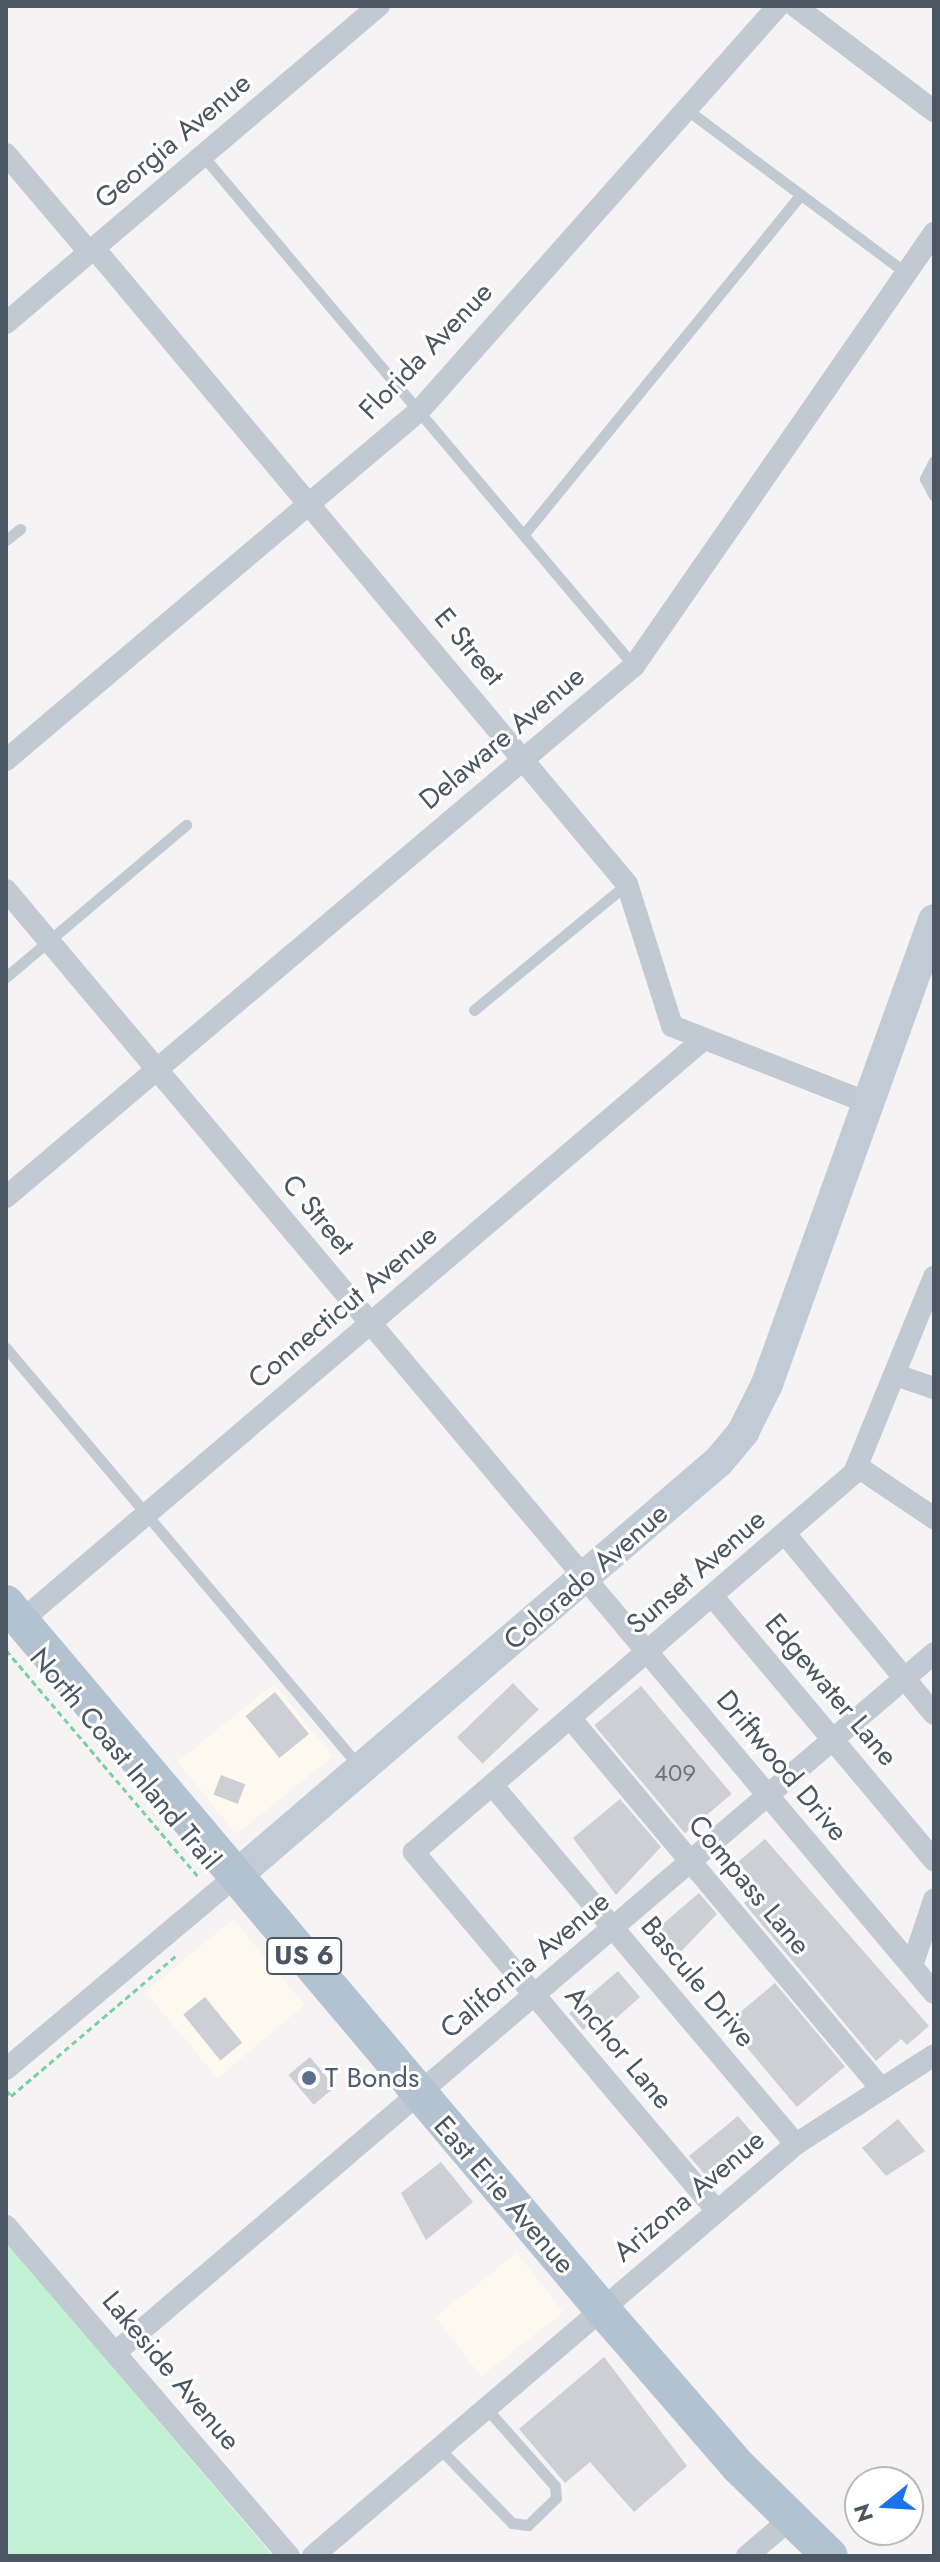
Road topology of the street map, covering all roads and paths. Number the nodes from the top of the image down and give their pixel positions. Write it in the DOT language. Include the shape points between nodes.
graph roads {
  1 [pos="379,6"];
  2 [pos="778,6"];
  3 [pos="795,6"];
  4 [pos="686,109"];
  5 [pos="934,111"];
  6 [pos="6,154"];
  7 [pos="203,156"];
  8 [pos="800,195"];
  9 [pos="934,233"];
  10 [pos="92,250"];
  11 [pos="906,273"];
  12 [pos="6,323"];
  13 [pos="420,410"];
  14 [pos="934,461"];
  15 [pos="934,496"];
  16 [pos="309,503"];
  17 [pos="20,529"];
  18 [pos="524,534"];
  19 [pos="6,540"];
  20 [pos="634,666"];
  21 [pos="523,759"];
  22 [pos="6,760"];
  23 [pos="186,825"];
  24 [pos="627,884"];
  25 [pos="6,890"];
  26 [pos="934,920"];
  27 [pos="49,941"];
  28 [pos="6,977"];
  29 [pos="474,1010"];
  30 [pos="704,1039"];
  31 [pos="157,1069"];
  32 [pos="868,1103"];
  33 [pos="6,1197"];
  34 [pos="934,1279"];
  35 [pos="370,1324"];
  36 [pos="6,1348"];
  37 [pos="899,1376"];
  38 [pos="934,1388"];
  39 [pos="858,1467"];
  40 [pos="146,1513"];
  41 [pos="934,1518"];
  42 [pos="786,1535"];
  43 [pos="584,1579"];
  44 [pos="713,1597"];
  45 [pos="11,1624"];
  46 [pos="648,1653"];
  47 [pos="934,1653"];
  48 [pos="907,1680"];
  49 [pos="934,1714"];
  50 [pos="571,1719"];
  51 [pos="835,1740"];
  52 [pos="361,1769"];
  53 [pos="493,1786"];
  54 [pos="768,1797"];
  55 [pos="414,1852"];
  56 [pos="934,1860"];
  57 [pos="691,1863"];
  58 [pos="225,1885"];
  59 [pos="934,1900"];
  60 [pos="613,1929"];
  61 [pos="912,1966"];
  62 [pos="934,1993"];
  63 [pos="536,1996"];
  64 [pos="934,2055"];
  65 [pos="7,2065"];
  66 [pos="881,2088"];
  67 [pos="418,2095"];
  68 [pos="796,2144"];
  69 [pos="717,2211"];
  70 [pos="6,2226"];
  71 [pos="602,2309"];
  72 [pos="116,2352"];
  73 [pos="486,2408"];
  74 [pos="439,2448"];
  75 [pos="816,2548"];
  76 [pos="289,2556"];
  77 [pos="313,2556"];
  78 [pos="747,2556"];
  1 -- 7 [label="street, Georgia Avenue"];
  2 -- 4 [label="street, Florida Avenue"];
  3 -- 5 [label="street"];
  4 -- 8 [label="lane"];
  4 -- 13 [label="street, Florida Avenue"];
  6 -- 10 [label="street, E Street"];
  7 -- 10 [label="street, Georgia Avenue"];
  7 -- 13 [label="lane"];
  8 -- 11 [label="lane"];
  8 -- 18 [label="lane"];
  9 -- 11 [label="street, Delaware Avenue"];
  10 -- 12 [label="street, Georgia Avenue"];
  10 -- 16 [label="street, E Street"];
  11 -- 20 [label="street, Delaware Avenue"];
  13 -- 16 [label="street, Florida Avenue"];
  13 -- 18 [label="lane"];
  14 -- 15 [label="lane" via="925,479"];
  16 -- 21 [label="street, E Street"];
  16 -- 22 [label="street, Florida Avenue"];
  17 -- 19 [label="lane"];
  18 -- 20 [label="lane"];
  20 -- 21 [label="street, Delaware Avenue"];
  21 -- 24 [label="street, E Street"];
  21 -- 31 [label="street, Delaware Avenue"];
  23 -- 27 [label="lane"];
  24 -- 29 [label="lane"];
  24 -- 30 [label="street, E Street" via="672,1026"];
  25 -- 27 [label="street, C Street"];
  26 -- 32 [label="main road, Colorado Avenue"];
  27 -- 28 [label="lane"];
  27 -- 31 [label="street, C Street"];
  30 -- 32 [label="street, E Street"];
  30 -- 35 [label="street, Connecticut Avenue"];
  31 -- 33 [label="street, Delaware Avenue"];
  31 -- 35 [label="street, C Street"];
  32 -- 43 [label="main road, Colorado Avenue" via="752,1416 719,1461"];
  34 -- 37 [label="street, Sunset Avenue"];
  35 -- 40 [label="street, Connecticut Avenue"];
  35 -- 43 [label="street, C Street"];
  36 -- 40 [label="lane"];
  37 -- 38 [label="street"];
  37 -- 39 [label="street, Sunset Avenue"];
  39 -- 41 [label="street"];
  39 -- 42 [label="street, Sunset Avenue"];
  40 -- 45 [label="street, Connecticut Avenue"];
  40 -- 52 [label="lane"];
  42 -- 44 [label="street, Sunset Avenue"];
  42 -- 48 [label="street"];
  43 -- 46 [label="street, Driftwood Drive"];
  43 -- 52 [label="main road, Colorado Avenue"];
  44 -- 46 [label="street, Sunset Avenue"];
  44 -- 51 [label="street, Edgewater Lane"];
  45 -- 58 [label="main road, East Erie Avenue / US 6"];
  45 -- 58 [label="path, North Coast Inland Trail"];
  46 -- 50 [label="street, Sunset Avenue"];
  46 -- 54 [label="street, Driftwood Drive"];
  47 -- 48 [label="street, California Avenue"];
  48 -- 49 [label="street"];
  48 -- 51 [label="street, California Avenue"];
  50 -- 53 [label="street, Sunset Avenue"];
  50 -- 57 [label="street, Compass Lane"];
  51 -- 54 [label="street, California Avenue"];
  51 -- 56 [label="street, Edgewater Lane"];
  52 -- 58 [label="main road, Colorado Avenue"];
  53 -- 55 [label="street, Sunset Avenue"];
  53 -- 60 [label="street, Bascule Drive"];
  54 -- 57 [label="street, California Avenue"];
  54 -- 61 [label="street, Driftwood Drive"];
  55 -- 63 [label="street, Anchor Lane"];
  57 -- 60 [label="street, California Avenue"];
  57 -- 66 [label="street, Compass Lane"];
  58 -- 65 [label="street, Colorado Avenue"];
  58 -- 67 [label="main road, East Erie Avenue / US 6"];
  59 -- 61 [label="street"];
  60 -- 63 [label="street, California Avenue"];
  60 -- 68 [label="street, Bascule Drive"];
  61 -- 62 [label="street, Driftwood Drive"];
  63 -- 67 [label="street, California Avenue"];
  63 -- 69 [label="street, Anchor Lane"];
  64 -- 66 [label="street, Arizona Avenue"];
  66 -- 68 [label="street, Arizona Avenue"];
  67 -- 71 [label="main road, East Erie Avenue / US 6"];
  67 -- 72 [label="street, California Avenue"];
  68 -- 69 [label="street, Arizona Avenue"];
  69 -- 71 [label="street, Arizona Avenue"];
  70 -- 72 [label="street, Lakeside Avenue"];
  71 -- 73 [label="street, Arizona Avenue"];
  71 -- 75 [label="main road, East Erie Avenue / US 6"];
  72 -- 76 [label="street, Lakeside Avenue"];
  73 -- 74 [label="street, Arizona Avenue"];
  73 -- 74 [label="lane" via="555,2486 556,2498 528,2525 512,2523"];
  74 -- 77 [label="street, Arizona Avenue"];
  75 -- 78 [label="street"];
}
